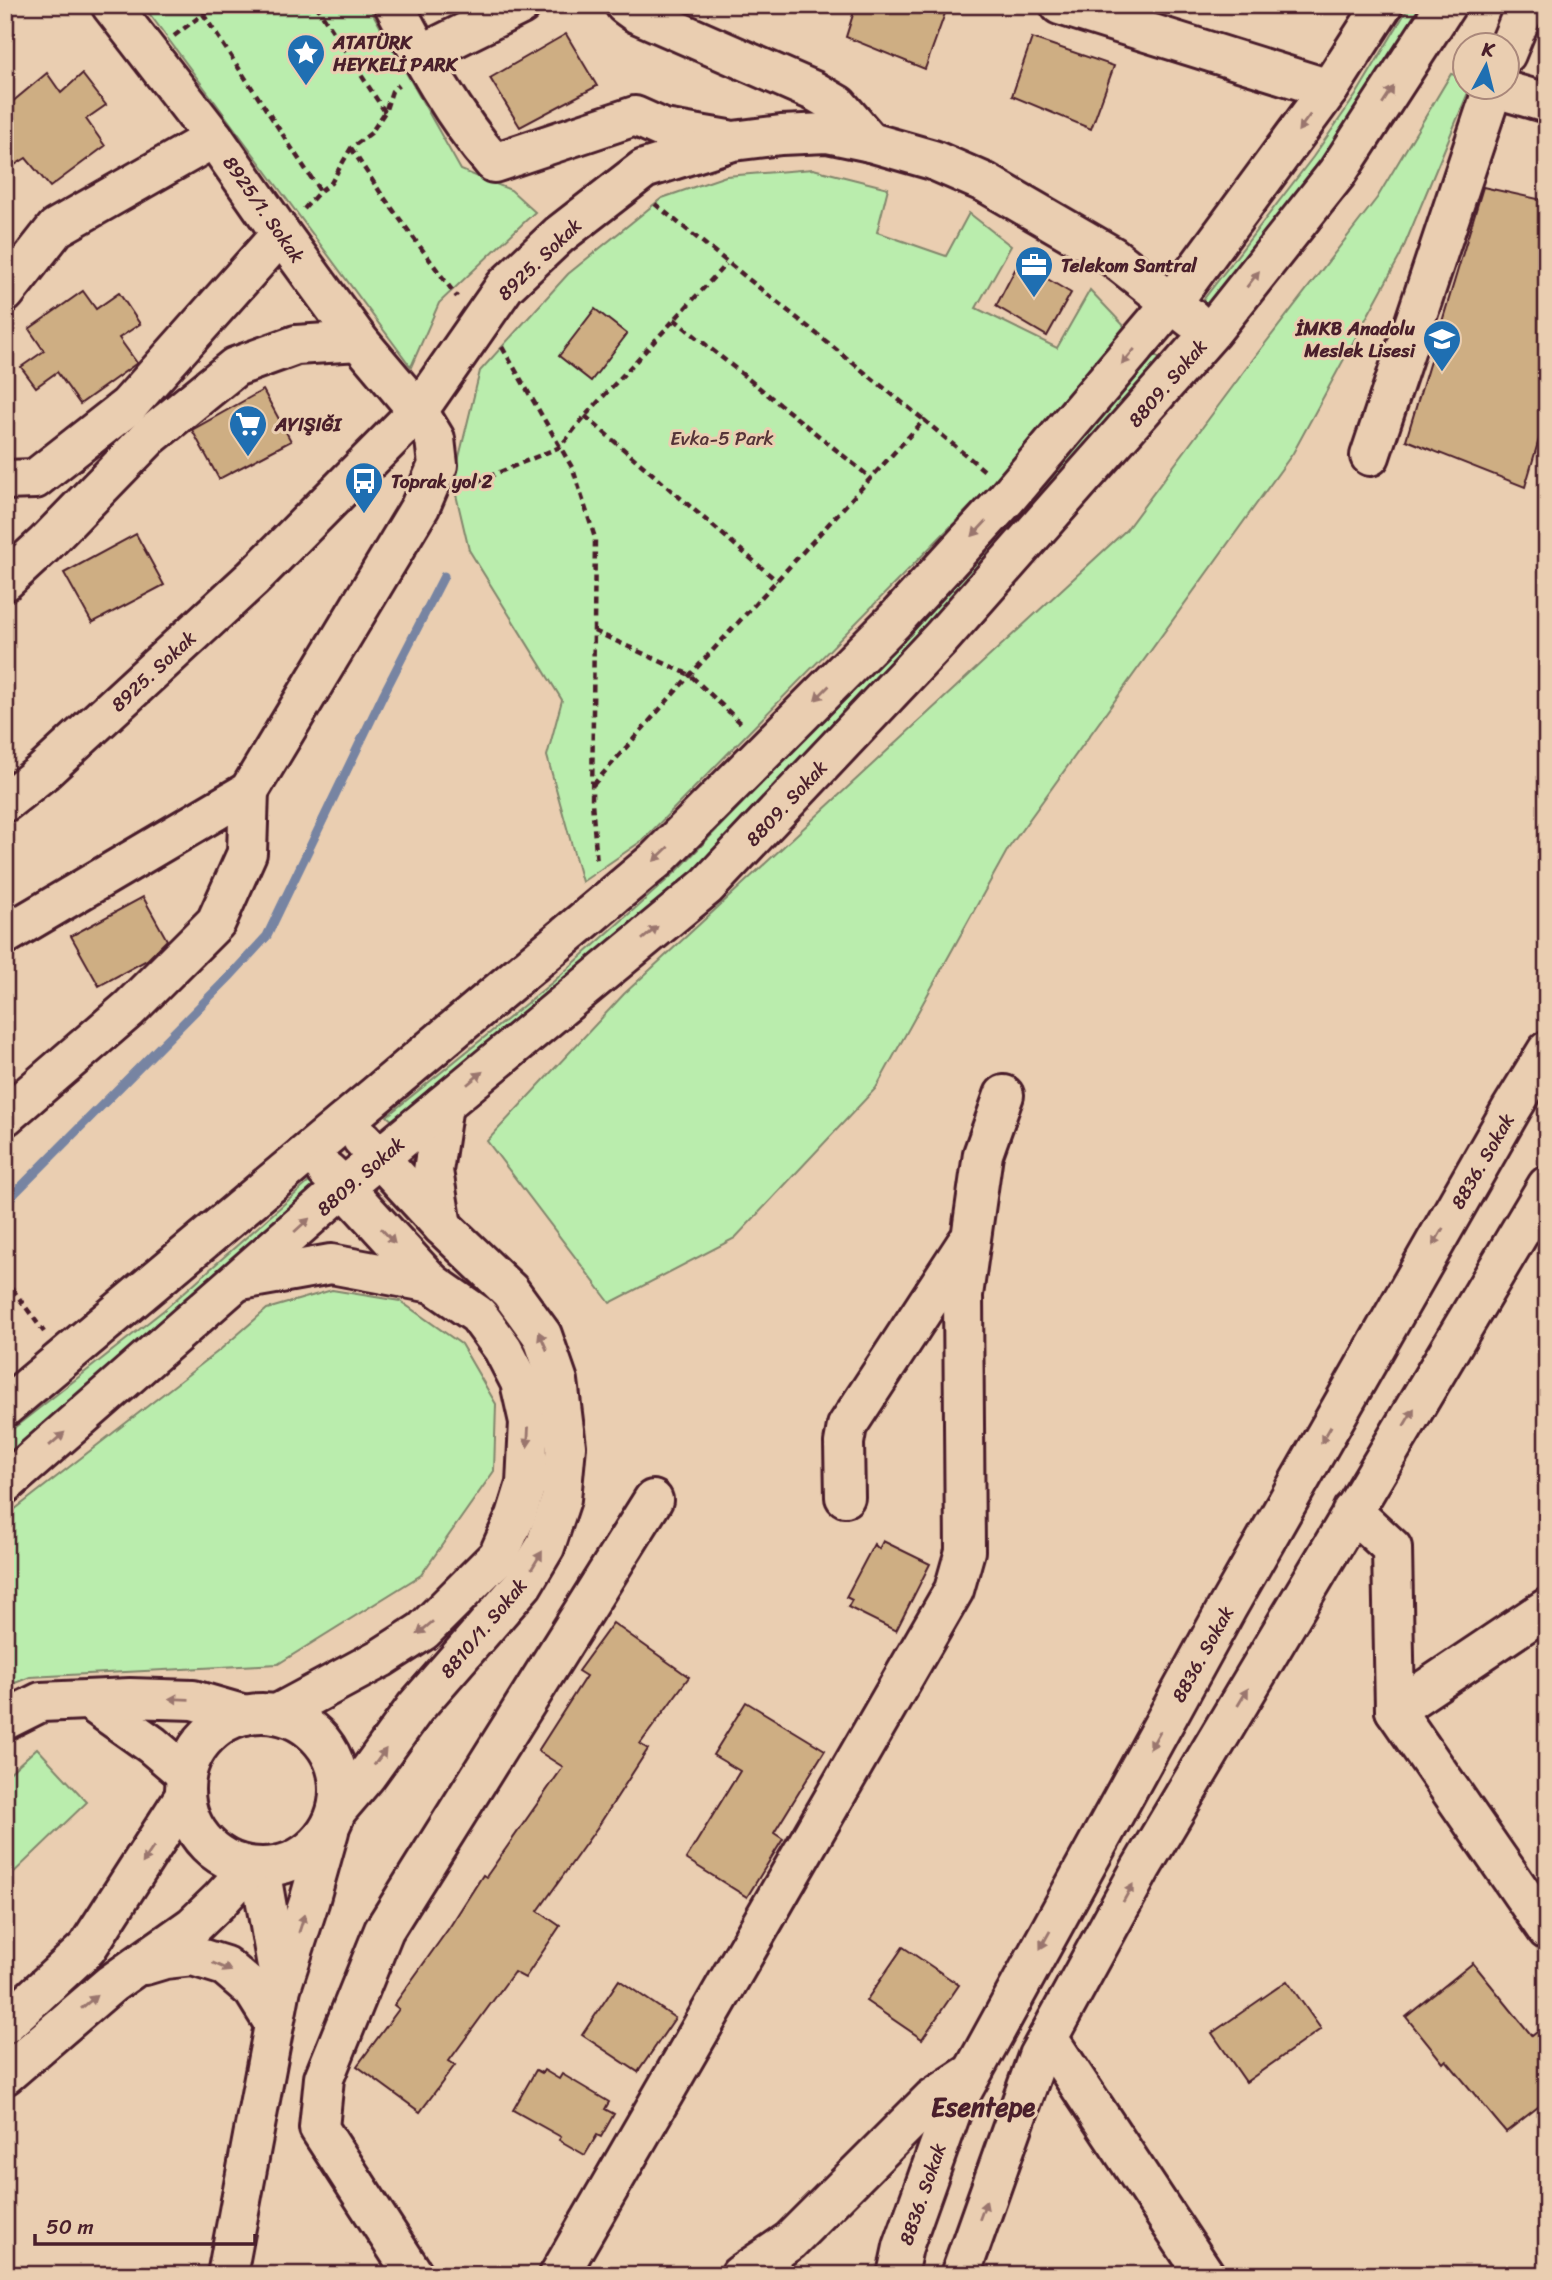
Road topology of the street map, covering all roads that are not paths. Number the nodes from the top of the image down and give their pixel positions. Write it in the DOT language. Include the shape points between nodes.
graph roads {
  1 [pos="111,5"];
  2 [pos="394,5"];
  3 [pos="521,5"];
  4 [pos="625,5"];
  5 [pos="1060,5"];
  6 [pos="1383,5"];
  7 [pos="1446,5"];
  8 [pos="1526,5"];
  9 [pos="1516,32"];
  10 [pos="414,66"];
  11 [pos="1329,89"];
  12 [pos="1520,95"];
  13 [pos="1489,102"];
  14 [pos="1547,103"];
  15 [pos="214,138"];
  16 [pos="733,141"];
  17 [pos="870,142"];
  18 [pos="291,223"];
  19 [pos="5,293"];
  20 [pos="1171,304"];
  21 [pos="1211,332"];
  22 [pos="359,341"];
  23 [pos="418,411"];
  24 [pos="1370,456"];
  25 [pos="20,480"];
  26 [pos="5,508"];
  27 [pos="5,581"];
  28 [pos="248,792"];
  29 [pos="5,802"];
  30 [pos="5,935"];
  31 [pos="1547,1051"];
  32 [pos="1004,1095"];
  33 [pos="443,1105"];
  34 [pos="5,1116"];
  35 [pos="345,1123"];
  36 [pos="307,1154"];
  37 [pos="380,1157"];
  38 [pos="1547,1186"];
  39 [pos="344,1187"];
  40 [pos="442,1226"];
  41 [pos="972,1235"];
  42 [pos="241,1280"];
  43 [pos="432,1283"];
  44 [pos="5,1408"];
  45 [pos="5,1484"];
  46 [pos="845,1497"];
  47 [pos="653,1500"];
  48 [pos="1353,1511"];
  49 [pos="1547,1608"];
  50 [pos="90,1700"];
  51 [pos="1395,1710"];
  52 [pos="261,1714"];
  53 [pos="5,1720"];
  54 [pos="185,1786"];
  55 [pos="333,1820"];
  56 [pos="255,1868"];
  57 [pos="1547,1930"];
  58 [pos="133,1968"];
  59 [pos="277,2005"];
  60 [pos="5,2024"];
  61 [pos="1048,2038"];
  62 [pos="972,2073"];
  63 [pos="5,2075"];
  64 [pos="227,2275"];
  65 [pos="414,2275"];
  66 [pos="559,2275"];
  67 [pos="740,2275"];
  68 [pos="897,2275"];
  69 [pos="960,2275"];
  70 [pos="1205,2275"];
  1 -- 15 [label="street, 8925/1. Sokak"];
  2 -- 10 [label="street"];
  3 -- 10 [label="street"];
  4 -- 17 [label="street" via="814,91 838,105"];
  5 -- 11 [label="street"];
  6 -- 11 [label="street"];
  21 -- 7 [label="street, 8809. Sokak, one-way" via="1337,173"];
  8 -- 9 [label="street"];
  10 -- 16 [label="street" via="494,163 635,116 664,129"];
  11 -- 20 [label="street, one-way"];
  12 -- 14 [label="street"];
  13 -- 24 [label="street"];
  15 -- 18 [label="street, 8925/1. Sokak"];
  15 -- 19 [label="street" via="56,228"];
  16 -- 17 [label="street, 8925. Sokak" via="827,133"];
  16 -- 23 [label="street, 8925. Sokak" via="644,169 559,235 505,286"];
  17 -- 20 [label="street, 8925. Sokak" via="933,160 986,183 1112,257"];
  18 -- 22 [label="street, 8925/1. Sokak"];
  18 -- 25 [label="street" via="128,406"];
  20 -- 21 [label="street, 8925. Sokak"];
  20 -- 35 [label="street, one-way" via="1006,499 894,621 657,859"];
  33 -- 21 [label="street, 8809. Sokak, one-way" via="708,886 942,637"];
  22 -- 23 [label="street, 8925/1. Sokak"];
  22 -- 27 [label="street" via="296,345 235,367 149,437"];
  23 -- 28 [label="street, 8925/1. Sokak" via="435,439 438,466 420,508"];
  23 -- 29 [label="street, 8925. Sokak" via="253,578"];
  25 -- 26 [label="street"];
  28 -- 30 [label="street"];
  28 -- 34 [label="street" via="247,853 216,922 129,1009"];
  31 -- 62 [label="street, 8836. Sokak, one-way" via="1227,1608"];
  32 -- 41 [label="street" via="983,1154"];
  33 -- 37 [label="street, 8809. Sokak"];
  33 -- 40 [label="street" via="433,1171"];
  35 -- 36 [label="street"];
  35 -- 37 [label="street, 8810/1. Sokak"];
  36 -- 39 [label="street, 8810/1. Sokak"];
  36 -- 44 [label="street"];
  37 -- 39 [label="street, 8809. Sokak"];
  37 -- 40 [label="street, 8810/1. Sokak"];
  48 -- 38 [label="street, one-way"];
  42 -- 39 [label="street, 8809. Sokak, one-way"];
  39 -- 43 [label="street, 8810/1. Sokak, one-way"];
  55 -- 40 [label="street, 8810/1. Sokak, one-way" via="415,1708 523,1584 545,1547 561,1499 566,1446 560,1394 542,1335 510,1291"];
  41 -- 46 [label="street" via="847,1426"];
  41 -- 66 [label="street" via="963,1295 965,1551 954,1590"];
  42 -- 43 [label="street" via="331,1264"];
  45 -- 42 [label="street, 8809. Sokak, one-way"];
  43 -- 52 [label="street, 8810/1. Sokak, one-way" via="478,1315 520,1382 529,1422 526,1484 516,1516 498,1556 423,1631 370,1665"];
  47 -- 65 [label="street" via="384,1930 324,2078 320,2128"];
  48 -- 51 [label="street" via="1392,1548"];
  61 -- 48 [label="street, one-way" via="1141,1868"];
  49 -- 51 [label="street"];
  52 -- 50 [label="street, one-way" via="192,1700"];
  50 -- 53 [label="street" via="41,1702"];
  50 -- 54 [label="street" via="152,1745"];
  51 -- 57 [label="street"];
  52 -- 54 [label="street" via="228,1720 213,1730 196,1750"];
  52 -- 55 [label="street" via="297,1721 328,1749 340,1789"];
  54 -- 56 [label="street" via="189,1817 198,1835 230,1861"];
  54 -- 60 [label="street, one-way" via="87,1948"];
  55 -- 56 [label="street" via="306,1854 292,1862"];
  59 -- 55 [label="street, one-way"];
  56 -- 58 [label="street" via="192,1926"];
  56 -- 59 [label="street"];
  58 -- 59 [label="street, one-way" via="193,1956 225,1966"];
  63 -- 58 [label="street, one-way"];
  59 -- 64 [label="street"];
  69 -- 61 [label="street, one-way"];
  61 -- 70 [label="street"];
  62 -- 67 [label="street" via="932,2099 790,2241"];
  62 -- 68 [label="street, 8836. Sokak" via="951,2110"];
}
